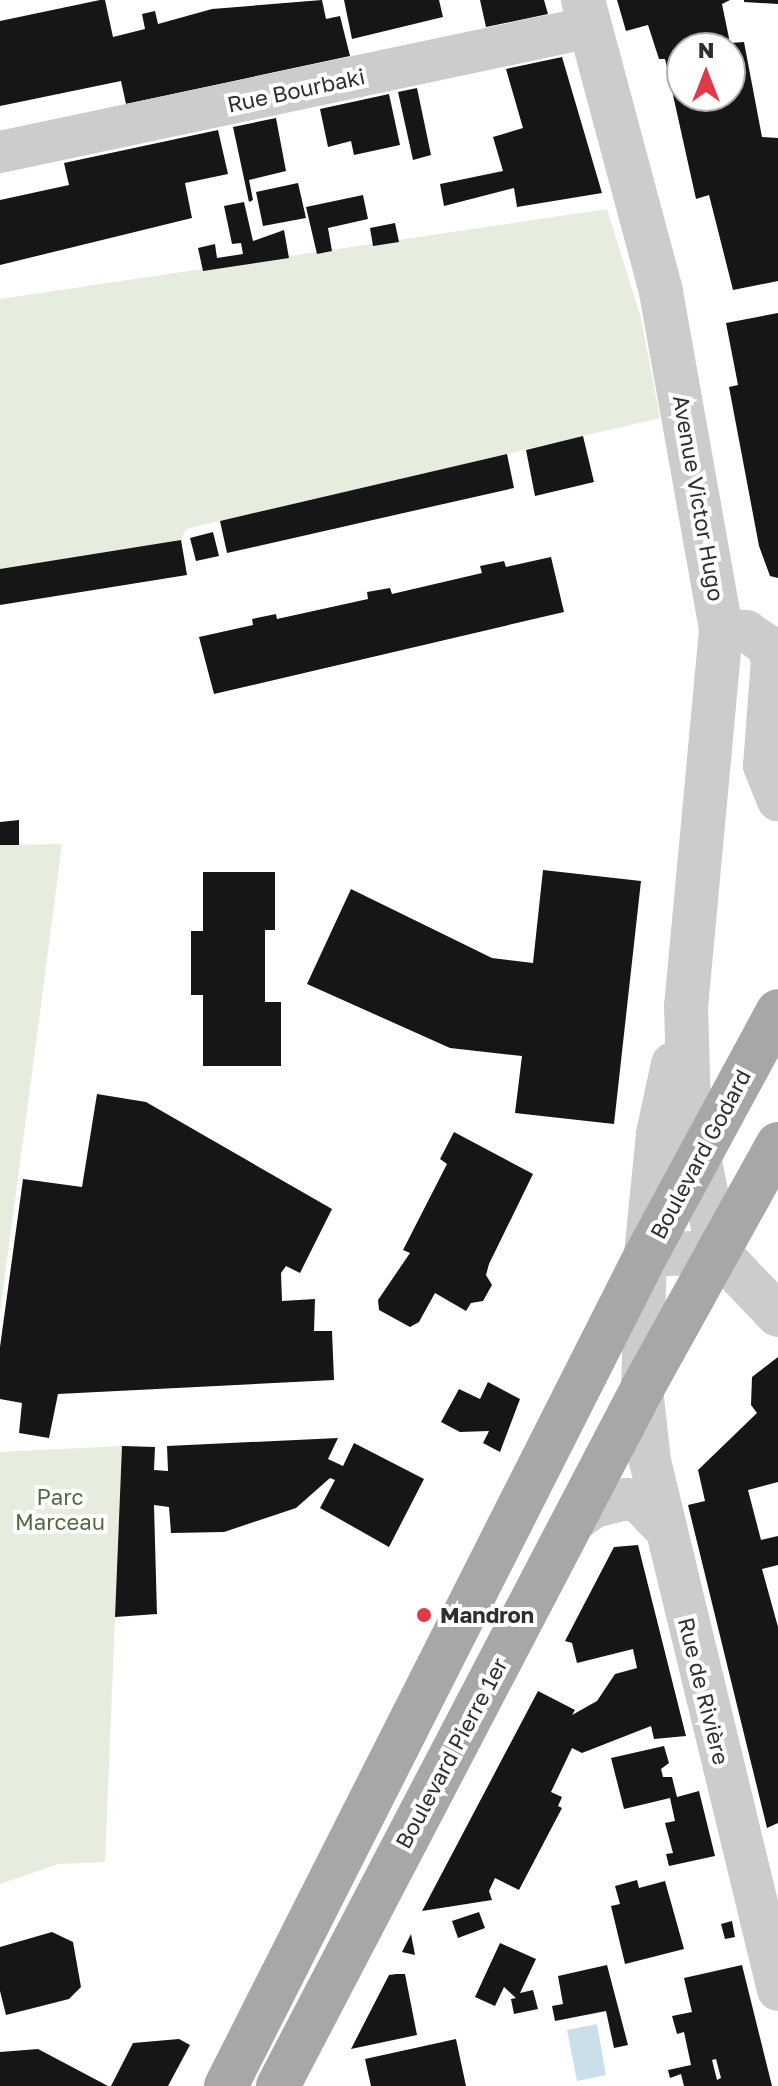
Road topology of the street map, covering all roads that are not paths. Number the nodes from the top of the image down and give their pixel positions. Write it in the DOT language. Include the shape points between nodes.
graph roads {
  1 [pos="587,14"];
  2 [pos="0,152"];
  3 [pos="721,630"];
  4 [pos="778,800"];
  5 [pos="686,1006"];
  6 [pos="778,1011"];
  7 [pos="778,1144"];
  8 [pos="697,1159"];
  9 [pos="718,1252"];
  10 [pos="646,1255"];
  11 [pos="778,1315"];
  12 [pos="642,1389"];
  13 [pos="572,1523"];
  14 [pos="663,1527"];
  15 [pos="778,1990"];
  16 [pos="226,2086"];
  17 [pos="278,2086"];
  1 -- 2 [label="street, Rue Bourbaki"];
  1 -- 3 [label="street, Avenue Victor Hugo" via="661,292"];
  3 -- 4 [label="street" via="746,631 767,645 772,660 764,766"];
  3 -- 5 [label="street, Avenue Victor Hugo"];
  5 -- 8 [label="street, Avenue Victor Hugo" via="689,1106"];
  5 -- 10 [label="street, Avenue Victor Hugo" via="658,1134"];
  6 -- 8 [label="main road, Boulevard Godard"];
  7 -- 9 [label="main road"];
  8 -- 9 [label="street, Avenue Victor Hugo"];
  8 -- 10 [label="main road, Boulevard Godard"];
  9 -- 10 [label="street"];
  9 -- 11 [label="street"];
  9 -- 12 [label="main road, Boulevard Pierre 1er"];
  10 -- 12 [label="street, Rue de Rivière"];
  10 -- 16 [label="main road, Boulevard Pierre 1er"];
  12 -- 13 [label="main road, Boulevard Pierre 1er"];
  12 -- 14 [label="street, Rue de Rivière"];
  13 -- 14 [label="street" via="594,1507 627,1499 640,1503"];
  13 -- 17 [label="main road, Boulevard Pierre 1er"];
  14 -- 15 [label="street, Rue de Rivière"];
}
